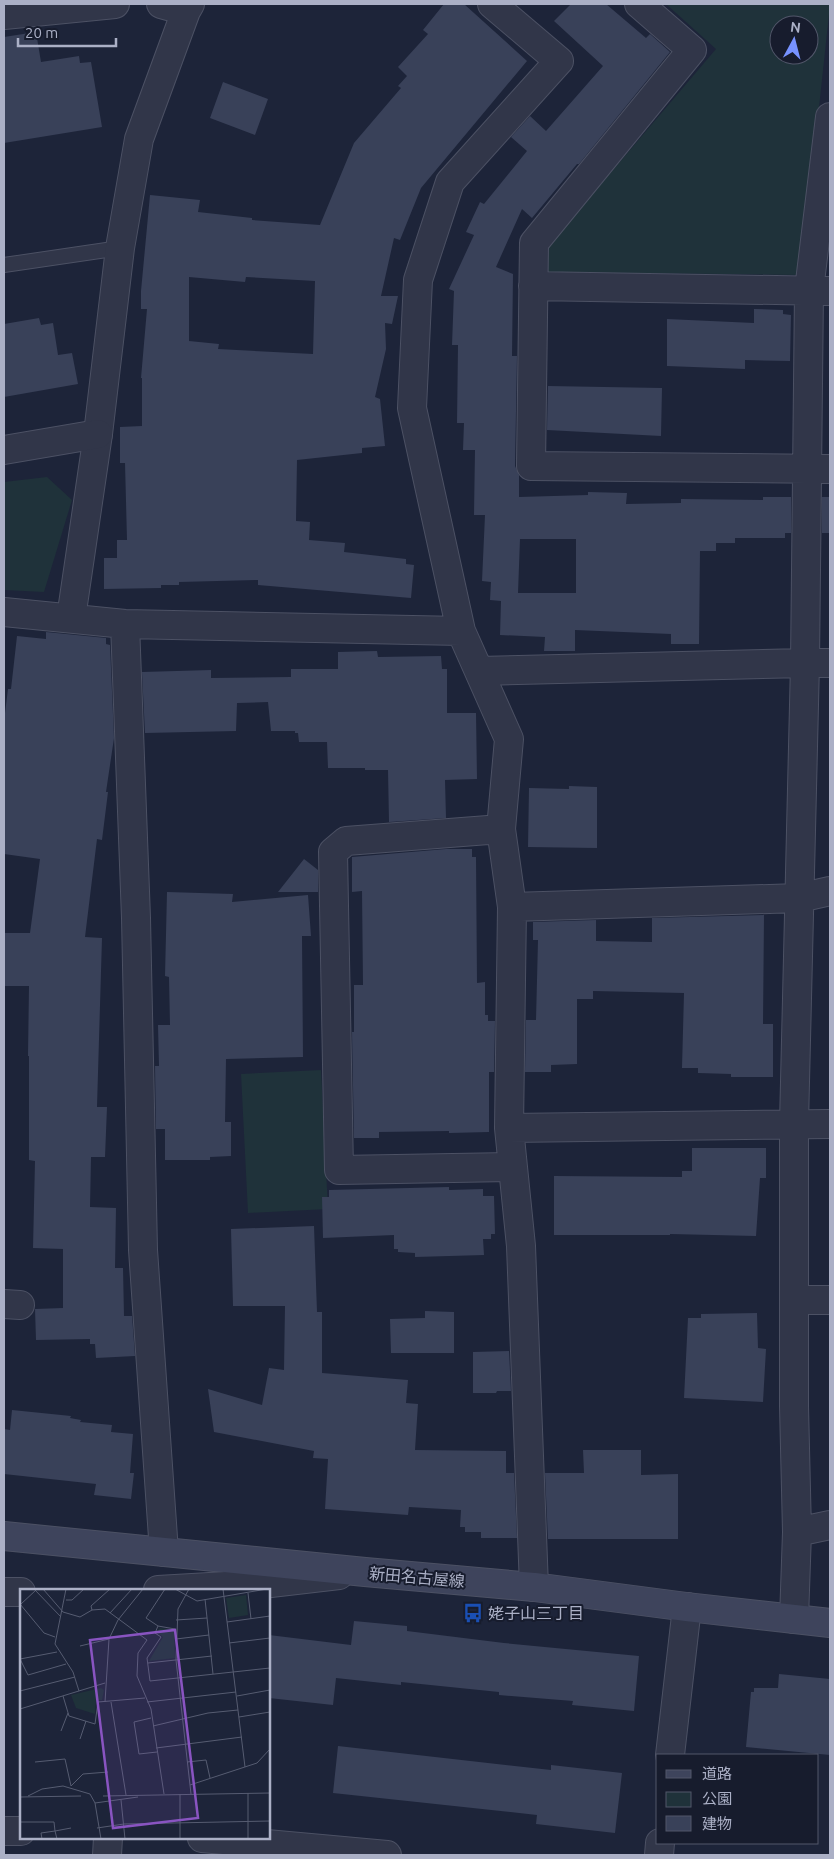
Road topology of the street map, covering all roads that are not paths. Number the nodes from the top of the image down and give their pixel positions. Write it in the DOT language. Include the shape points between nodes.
graph roads {
  1 [pos="115,4"];
  2 [pos="492,4"];
  3 [pos="639,4"];
  4 [pos="179,6"];
  5 [pos="4,15"];
  6 [pos="830,117"];
  7 [pos="120,248"];
  8 [pos="4,265"];
  9 [pos="533,286"];
  10 [pos="819,290"];
  11 [pos="98,434"];
  12 [pos="4,450"];
  13 [pos="819,469"];
  14 [pos="4,612"];
  15 [pos="71,618"];
  16 [pos="125,624"];
  17 [pos="461,631"];
  18 [pos="818,663"];
  19 [pos="479,671"];
  20 [pos="501,829"];
  21 [pos="830,891"];
  22 [pos="799,898"];
  23 [pos="512,907"];
  24 [pos="794,1124"];
  25 [pos="830,1124"];
  26 [pos="509,1128"];
  27 [pos="513,1167"];
  28 [pos="794,1300"];
  29 [pos="830,1300"];
  30 [pos="830,1525"];
  31 [pos="797,1532"];
  32 [pos="4,1536"];
  33 [pos="164,1552"];
  34 [pos="365,1572"];
  35 [pos="534,1587"];
  36 [pos="175,1589"];
  37 [pos="4,1592"];
  38 [pos="20,1592"];
  39 [pos="688,1607"];
  40 [pos="794,1619"];
  41 [pos="830,1623"];
  42 [pos="670,1754"];
  43 [pos="20,1830"];
  44 [pos="4,1831"];
  45 [pos="108,1839"];
  46 [pos="213,1839"];
  47 [pos="108,1855"];
  48 [pos="387,1855"];
  1 -- 5 [label="street"];
  2 -- 17 [label="street" via="558,61 450,182 418,280 412,408"];
  3 -- 9 [label="street" via="692,50 534,243"];
  4 -- 7 [label="street" via="139,139"];
  6 -- 10 [label="street"];
  7 -- 8 [label="lane"];
  7 -- 11 [label="street"];
  9 -- 10 [label="street"];
  9 -- 13 [label="street" via="530,466"];
  10 -- 13 [label="street"];
  11 -- 12 [label="street"];
  11 -- 15 [label="street"];
  13 -- 18 [label="street"];
  14 -- 15 [label="street"];
  15 -- 16 [label="street"];
  16 -- 17 [label="street"];
  16 -- 33 [label="street" via="136,918 143,1250"];
  17 -- 19 [label="street"];
  18 -- 19 [label="street"];
  18 -- 22 [label="street"];
  19 -- 20 [label="street" via="509,739"];
  20 -- 23 [label="street"];
  20 -- 27 [label="street" via="346,841 332,852 339,1170"];
  21 -- 22 [label="street"];
  22 -- 23 [label="street"];
  22 -- 24 [label="street"];
  23 -- 26 [label="street"];
  24 -- 25 [label="street"];
  24 -- 26 [label="street"];
  24 -- 28 [label="street"];
  26 -- 27 [label="street"];
  27 -- 35 [label="street" via="521,1246"];
  28 -- 29 [label="street"];
  28 -- 31 [label="street"];
  30 -- 31 [label="street"];
  31 -- 40 [label="street"];
  32 -- 33 [label="main road, 新田名古屋線"];
  33 -- 34 [label="main road, 新田名古屋線"];
  34 -- 35 [label="main road, 新田名古屋線"];
  34 -- 36 [label="street" via="262,1584"];
  35 -- 39 [label="main road, 新田名古屋線"];
  37 -- 38 [label="street"];
  39 -- 40 [label="main road, 新田名古屋線"];
  39 -- 42 [label="street"];
  40 -- 41 [label="main road, 新田名古屋線"];
  43 -- 44 [label="street"];
  45 -- 47 [label="street"];
  46 -- 48 [label="street"];
}
